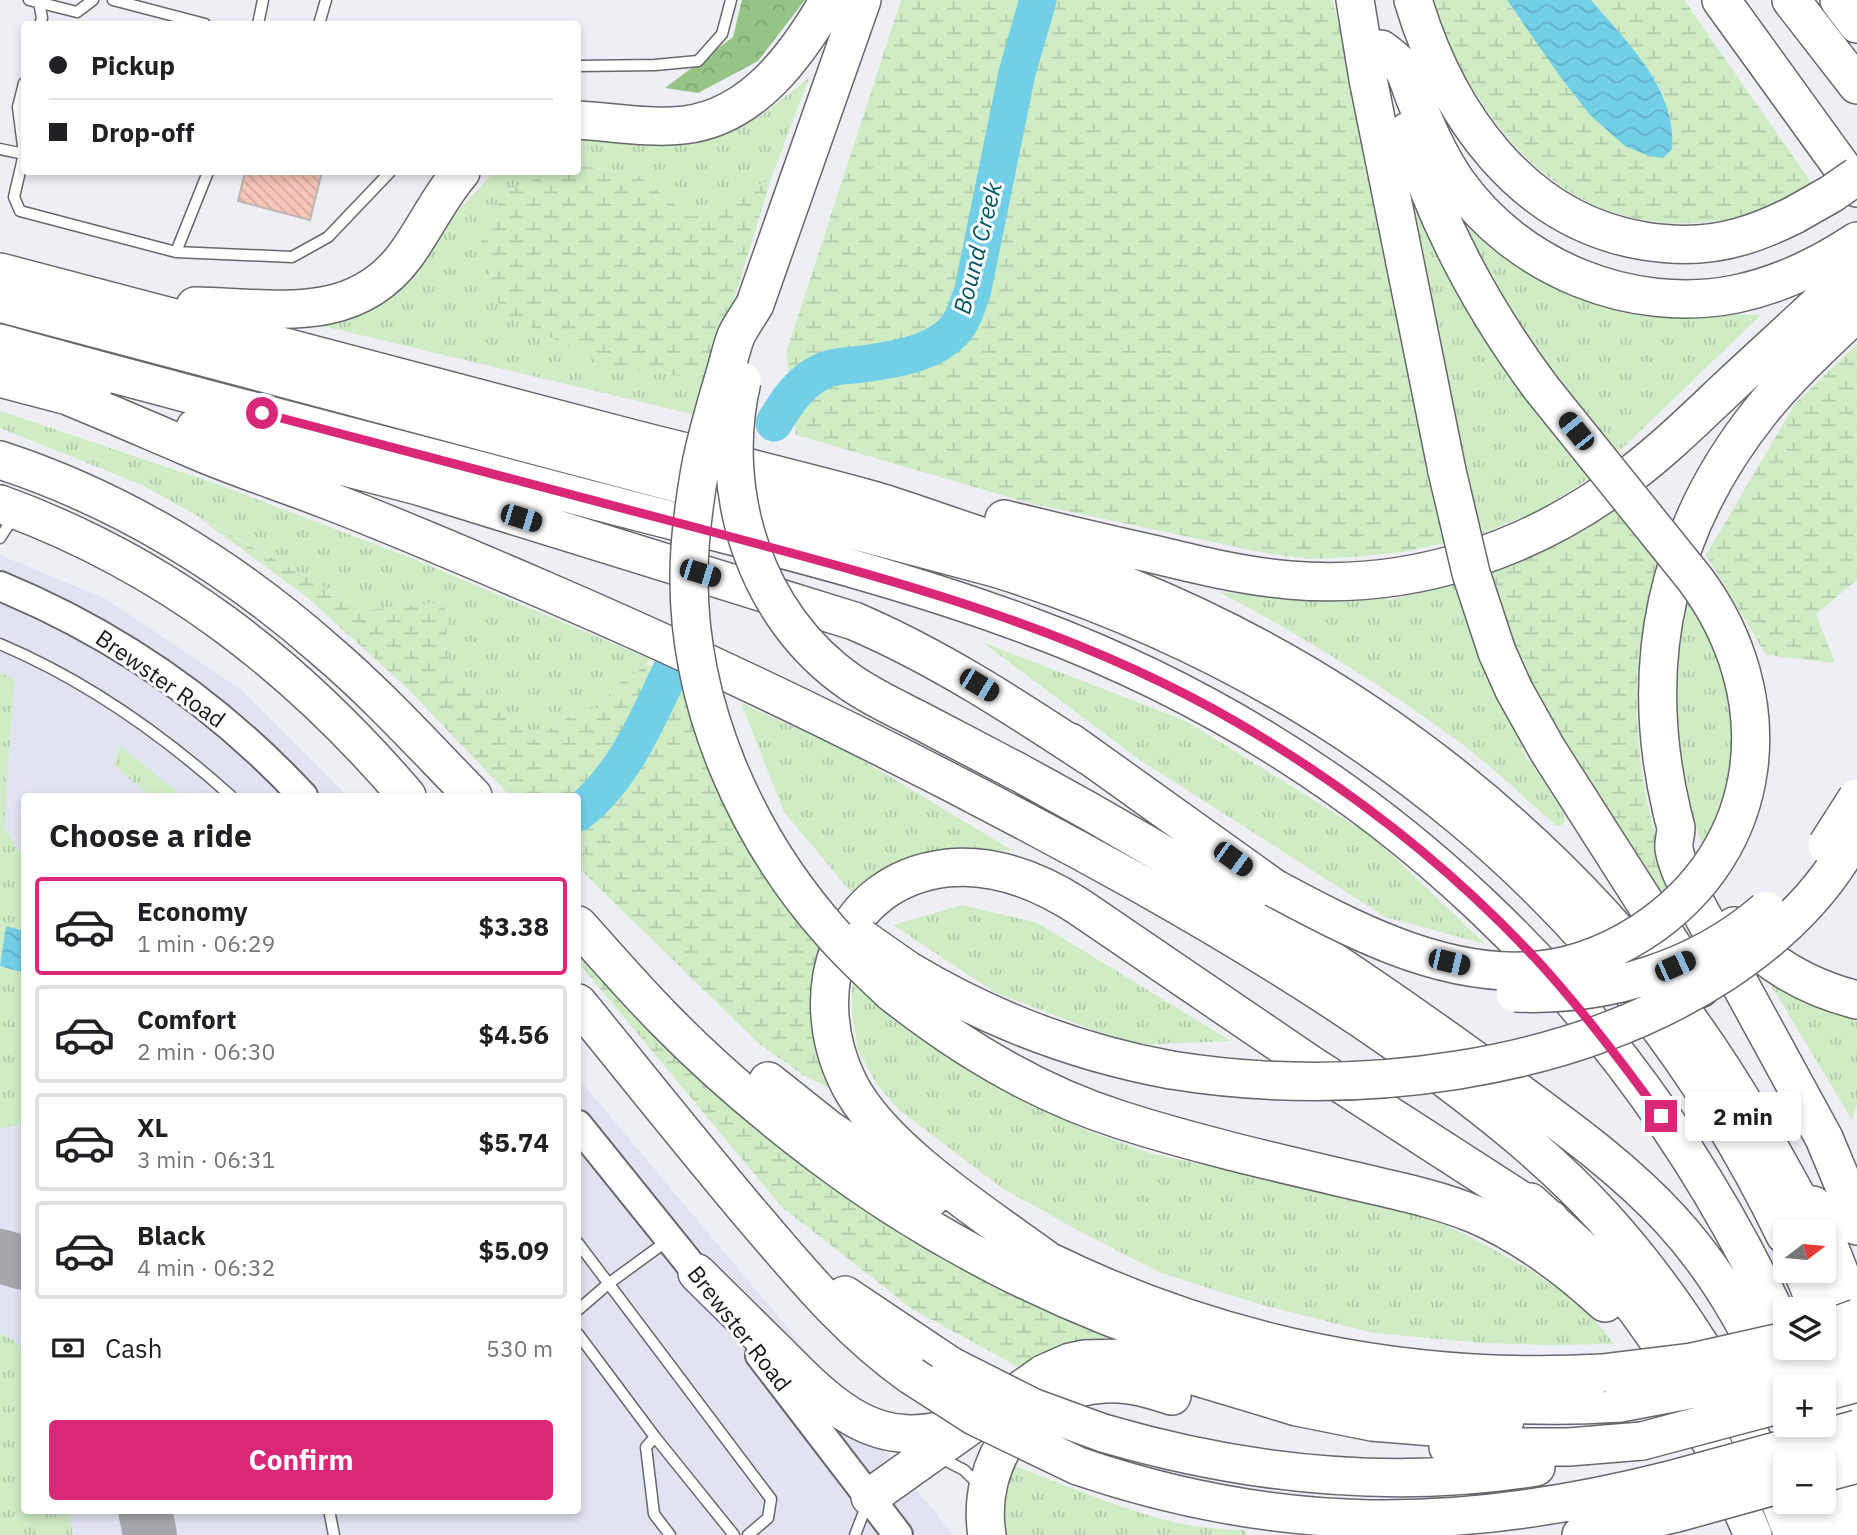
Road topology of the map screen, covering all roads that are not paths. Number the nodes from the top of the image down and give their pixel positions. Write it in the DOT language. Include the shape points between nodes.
graph roads {
  1 [pos="93,0"];
  2 [pos="113,0"];
  3 [pos="263,0"];
  4 [pos="326,0"];
  5 [pos="732,0"];
  6 [pos="829,0"];
  7 [pos="862,0"];
  8 [pos="1355,0"];
  9 [pos="1366,0"];
  10 [pos="1413,0"];
  11 [pos="1721,0"];
  12 [pos="1791,0"];
  13 [pos="1839,0"];
  14 [pos="34,1"];
  15 [pos="41,21"];
  16 [pos="194,21"];
  17 [pos="259,21"];
  18 [pos="320,21"];
  19 [pos="1857,24"];
  20 [pos="1381,49"];
  21 [pos="581,66"];
  22 [pos="1857,85"];
  23 [pos="21,95"];
  24 [pos="581,120"];
  25 [pos="21,130"];
  26 [pos="0,149"];
  27 [pos="21,153"];
  28 [pos="21,166"];
  29 [pos="207,175"];
  30 [pos="387,175"];
  31 [pos="459,175"];
  32 [pos="1857,176"];
  33 [pos="1857,188"];
  34 [pos="1857,241"];
  35 [pos="176,252"];
  36 [pos="0,272"];
  37 [pos="1845,280"];
  38 [pos="0,303"];
  39 [pos="755,304"];
  40 [pos="157,313"];
  41 [pos="0,343"];
  42 [pos="0,378"];
  43 [pos="70,397"];
  44 [pos="343,434"];
  45 [pos="0,460"];
  46 [pos="877,502"];
  47 [pos="6,517"];
  48 [pos="0,586"];
  49 [pos="0,644"];
  50 [pos="430,752"];
  51 [pos="1089,756"];
  52 [pos="914,764"];
  53 [pos="227,793"];
  54 [pos="300,793"];
  55 [pos="405,793"];
  56 [pos="456,793"];
  57 [pos="470,793"];
  58 [pos="1857,798"];
  59 [pos="1676,829"];
  60 [pos="1857,830"];
  61 [pos="1274,888"];
  62 [pos="581,906"];
  63 [pos="581,928"];
  64 [pos="900,981"];
  65 [pos="1857,1000"];
  66 [pos="581,1007"];
  67 [pos="581,1129"];
  68 [pos="729,1188"];
  69 [pos="1550,1219"];
  70 [pos="1777,1220"];
  71 [pos="1809,1220"];
  72 [pos="1857,1226"];
  73 [pos="670,1238"];
  74 [pos="581,1247"];
  75 [pos="1051,1263"];
  76 [pos="697,1273"];
  77 [pos="608,1283"];
  78 [pos="1814,1283"];
  79 [pos="1833,1283"];
  80 [pos="581,1307"];
  81 [pos="1773,1308"];
  82 [pos="1841,1314"];
  83 [pos="581,1338"];
  84 [pos="1773,1344"];
  85 [pos="1857,1349"];
  86 [pos="1857,1384"];
  87 [pos="1773,1387"];
  88 [pos="1611,1388"];
  89 [pos="1836,1389"];
  90 [pos="1773,1406"];
  91 [pos="988,1414"];
  92 [pos="1857,1418"];
  93 [pos="1857,1429"];
  94 [pos="655,1437"];
  95 [pos="1824,1437"];
  96 [pos="1642,1441"];
  97 [pos="1713,1446"];
  98 [pos="931,1453"];
  99 [pos="1857,1464"];
  100 [pos="1836,1470"];
  101 [pos="1773,1484"];
  102 [pos="986,1492"];
  103 [pos="870,1497"];
  104 [pos="1672,1497"];
  105 [pos="330,1514"];
  106 [pos="1816,1514"];
  107 [pos="334,1535"];
  108 [pos="670,1535"];
  109 [pos="734,1535"];
  110 [pos="748,1535"];
  111 [pos="855,1535"];
  112 [pos="898,1535"];
  113 [pos="987,1535"];
  114 [pos="1581,1535"];
  115 [pos="1753,1535"];
  116 [pos="1793,1535"];
  117 [pos="1822,1535"];
  118 [pos="1852,1535"];
  1 -- 14 [label="lane" via="77,12"];
  2 -- 16 [label="lane"];
  3 -- 17 [label="lane"];
  4 -- 18 [label="lane"];
  5 -- 21 [label="lane" via="722,34 698,61"];
  6 -- 24 [label="highway" via="804,40 771,79 724,113 675,125"];
  7 -- 39 [label="highway"];
  8 -- 82 [label="highway, bridge" via="1447,471 1471,573 1497,652 1547,749 1725,1033 1816,1210"];
  9 -- 20 [label="highway"];
  10 -- 32 [label="highway, bridge" via="1441,70 1489,148 1518,180 1570,218 1630,239 1686,244 1739,237 1794,215"];
  11 -- 33 [label="highway"];
  12 -- 22 [label="highway"];
  13 -- 19 [label="highway"];
  14 -- 15 [label="lane"];
  20 -- 37 [label="highway" via="1402,67 1441,158 1468,197 1502,232 1559,269 1635,295 1693,299"];
  20 -- 61 [label="highway, bridge" via="1419,166 1447,234 1503,335 1695,579 1723,622 1749,701 1751,746 1745,791 1725,843 1694,887 1652,925 1598,955 1560,967 1487,970 1427,956 1379,939"];
  23 -- 25 [label="lane"];
  26 -- 27 [label="lane"];
  28 -- 35 [label="lane" via="13,197 20,211"];
  29 -- 35 [label="lane"];
  30 -- 35 [label="lane" via="328,237 292,257"];
  31 -- 40 [label="highway" via="399,264 362,293 313,308 187,306"];
  34 -- 37 [label="highway"];
  36 -- 40 [label="highway"];
  37 -- 46 [label="highway" via="1671,441 1605,494 1520,541 1444,567 1361,580 1286,580 993,517"];
  37 -- 59 [label="highway" via="1785,383 1738,441 1706,495 1684,545 1663,624 1656,691 1661,757"];
  38 -- 70 [label="highway" via="983,565 1085,598 1222,659 1320,714 1382,756 1468,823 1548,898 1623,982 1683,1060"];
  39 -- 64 [label="highway, bridge" via="736,336 709,425 692,522 693,642 706,703 751,815 787,863"];
  39 -- 87 [label="highway, bridge" via="754,339 735,424 739,505 760,573 774,602 804,641 851,683 1181,865 1339,964 1617,1169 1671,1220 1719,1281 1751,1335"];
  40 -- 46 [label="highway"];
  41 -- 44 [label="highway"];
  42 -- 43 [label="highway"];
  43 -- 51 [label="highway" via="392,478 854,621 971,680"];
  43 -- 52 [label="highway" via="542,589 781,697"];
  44 -- 51 [label="highway" via="874,611 932,640"];
  44 -- 81 [label="highway" via="823,561 986,611 1135,669 1277,746 1431,859 1560,986 1685,1152"];
  45 -- 50 [label="highway" via="111,506 238,581 326,650"];
  46 -- 71 [label="highway" via="1082,568 1201,618 1334,691 1458,778 1567,879 1664,988 1736,1090"];
  47 -- 55 [label="highway" via="87,540 215,615 300,684"];
  48 -- 54 [label="street, Brewster Road" via="97,632 171,679 233,728"];
  49 -- 53 [label="lane" via="117,707"];
  50 -- 56 [label="highway"];
  50 -- 57 [label="highway"];
  51 -- 61 [label="highway"];
  52 -- 69 [label="highway" via="1425,1118"];
  52 -- 116 [label="highway" via="1244,944 1391,1038 1521,1138 1601,1215 1693,1332 1740,1412"];
  58 -- 61 [label="highway, bridge" via="1808,867 1740,930 1666,970 1585,990 1510,992 1427,976 1367,949"];
  59 -- 65 [label="highway" via="1719,908 1741,935 1798,977"];
  59 -- 72 [label="highway" via="1673,846 1693,898 1824,1138"];
  60 -- 64 [label="highway, bridge" via="1836,867 1790,921 1715,978 1674,1002 1575,1043 1478,1067 1374,1078 1260,1079 1171,1070 1037,1034"];
  62 -- 75 [label="highway" via="686,1010 807,1113 920,1192"];
  63 -- 88 [label="highway" via="686,1041 820,1156 925,1224 1062,1296 1186,1345 1349,1387 1425,1398 1563,1405"];
  64 -- 97 [label="highway" via="949,1035 1038,1087 1100,1113 1219,1148 1444,1203 1506,1230 1553,1260 1607,1306 1661,1369"];
  66 -- 68 [label="highway"];
  67 -- 73 [label="street, Brewster Road"];
  68 -- 96 [label="highway, bridge" via="838,1290 951,1366 1032,1407 1175,1453 1358,1477 1430,1477 1555,1463"];
  68 -- 104 [label="highway, bridge" via="840,1317 912,1376 974,1416 1078,1466 1139,1488 1271,1516 1357,1523 1491,1516 1600,1497"];
  69 -- 75 [label="highway" via="1050,889 983,869 948,868 921,874 871,902 840,943 829,998 838,1057 858,1099 898,1145"];
  69 -- 97 [label="highway" via="1600,1266 1647,1325"];
  73 -- 76 [label="street, Brewster Road"];
  73 -- 77 [label="lane"];
  74 -- 77 [label="lane"];
  75 -- 88 [label="highway" via="1188,1318 1332,1357 1479,1375 1540,1376"];
  76 -- 91 [label="highway" via="820,1394 853,1418 875,1428 913,1434 942,1431"];
  76 -- 103 [label="street, Brewster Road"];
  77 -- 80 [label="lane"];
  77 -- 110 [label="lane" via="771,1499 768,1518"];
  78 -- 82 [label="highway"];
  79 -- 82 [label="highway"];
  82 -- 92 [label="highway"];
  83 -- 94 [label="lane"];
  84 -- 88 [label="highway, bridge" via="1692,1362"];
  85 -- 88 [label="highway, bridge" via="1747,1379"];
  86 -- 89 [label="highway, bridge"];
  88 -- 91 [label="highway" via="1473,1425 1433,1427 1297,1406 1147,1362 1098,1357 1043,1374"];
  90 -- 96 [label="highway, bridge"];
  91 -- 98 [label="highway"];
  93 -- 104 [label="highway, bridge"];
  94 -- 108 [label="lane" via="646,1447 654,1514"];
  94 -- 109 [label="lane"];
  95 -- 118 [label="highway"];
  96 -- 102 [label="highway" via="1555,1447 1381,1444 1269,1423 1145,1387 1101,1384 1058,1396 1020,1424 997,1455"];
  97 -- 115 [label="highway"];
  98 -- 102 [label="lane" via="964,1469"];
  98 -- 103 [label="highway"];
  99 -- 100 [label="highway, bridge"];
  101 -- 104 [label="highway, bridge"];
  102 -- 113 [label="highway"];
  103 -- 111 [label="lane"];
  103 -- 112 [label="street, Brewster Road"];
  104 -- 114 [label="highway"];
  105 -- 107 [label="lane"];
  106 -- 117 [label="highway"];
}
